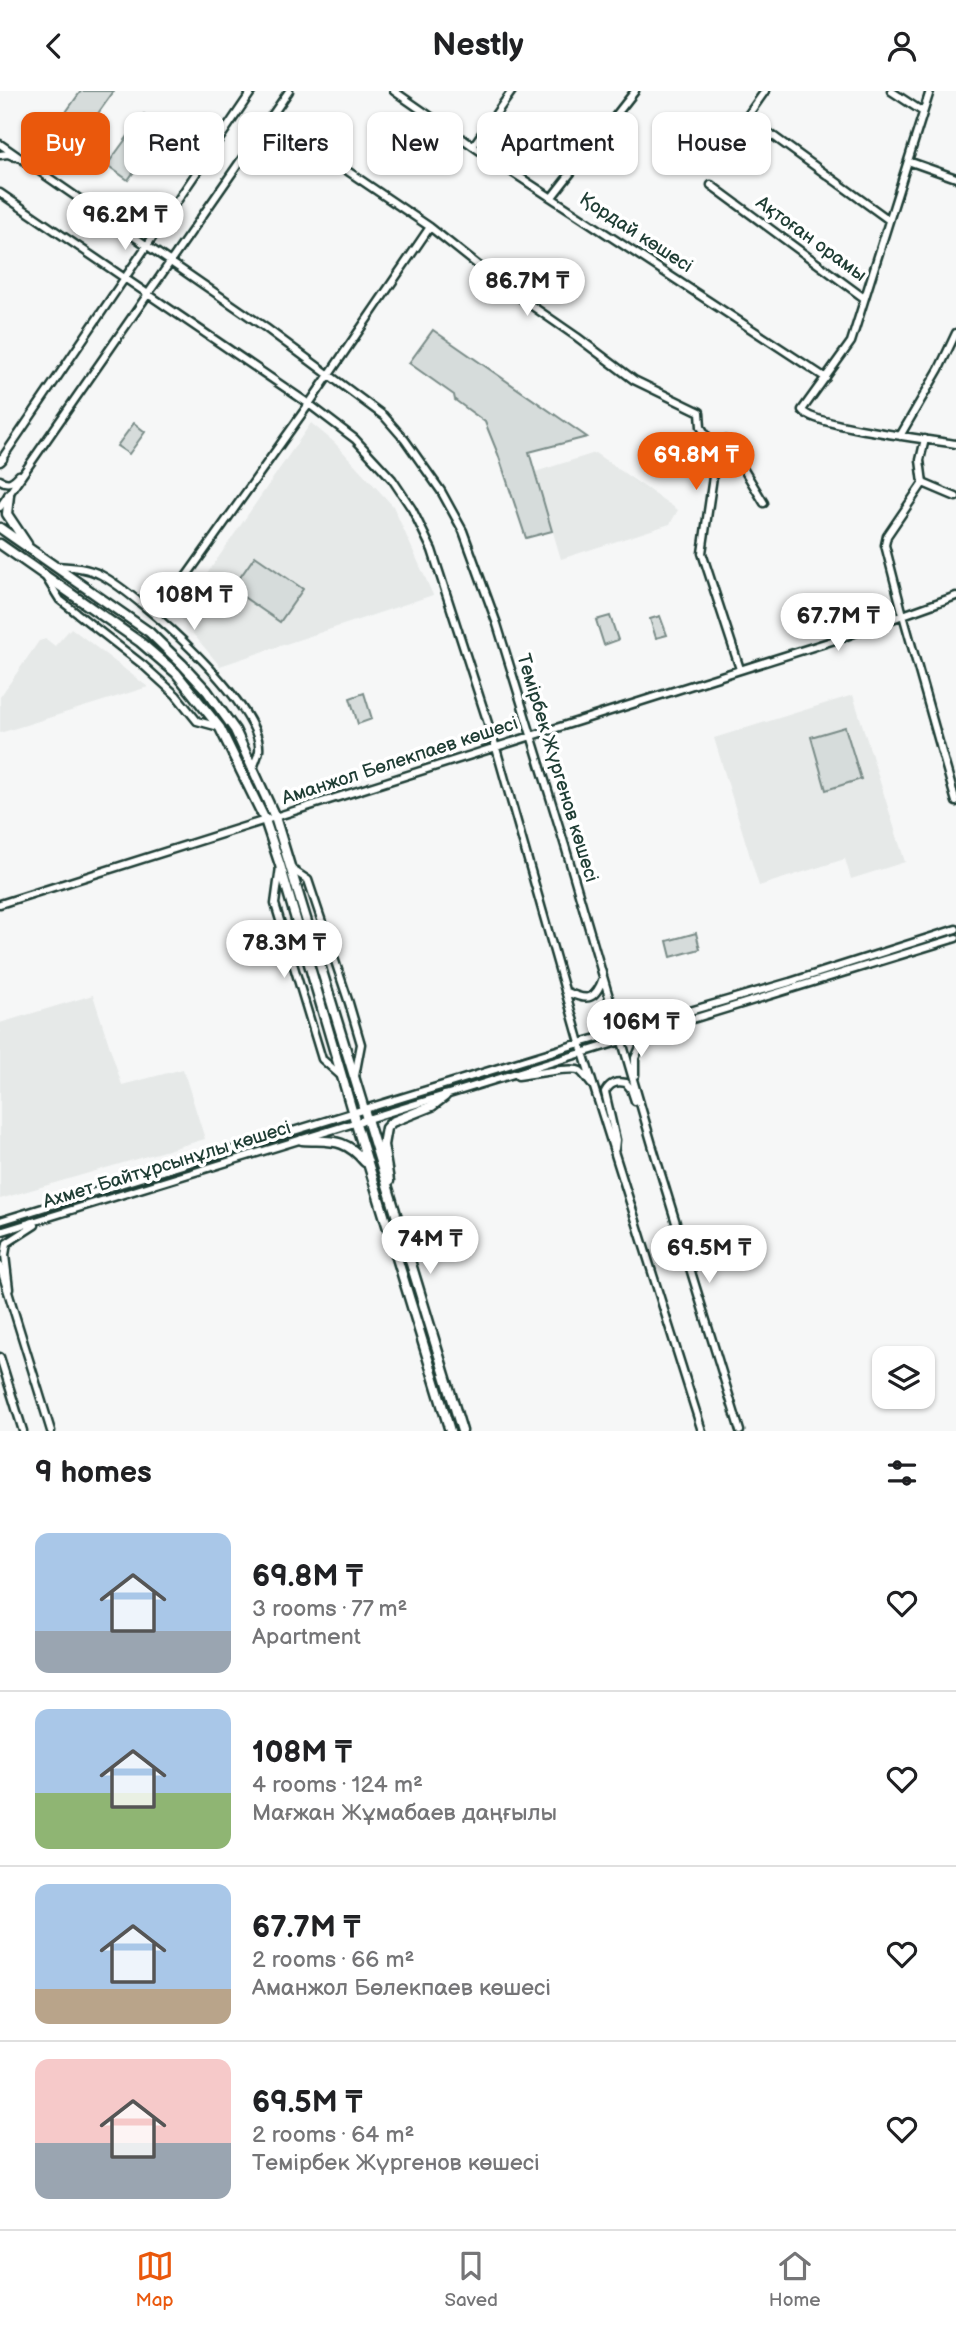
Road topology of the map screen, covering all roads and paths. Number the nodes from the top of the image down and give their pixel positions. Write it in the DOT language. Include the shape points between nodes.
graph roads {
  1 [pos="252,91"];
  2 [pos="289,91"];
  3 [pos="394,91"];
  4 [pos="512,91"];
  5 [pos="635,91"];
  6 [pos="765,91"];
  7 [pos="891,91"];
  8 [pos="930,91"];
  9 [pos="274,112"];
  10 [pos="750,112"];
  11 [pos="923,112"];
  12 [pos="771,134"];
  13 [pos="0,144"];
  14 [pos="473,146"];
  15 [pos="0,155"];
  16 [pos="21,159"];
  17 [pos="21,159"];
  18 [pos="908,160"];
  19 [pos="238,164"];
  20 [pos="45,175"];
  21 [pos="353,175"];
  22 [pos="956,178"];
  23 [pos="711,185"];
  24 [pos="0,191"];
  25 [pos="552,197"];
  26 [pos="889,220"];
  27 [pos="430,227"];
  28 [pos="146,245"];
  29 [pos="170,262"];
  30 [pos="125,277"];
  31 [pos="148,293"];
  32 [pos="864,298"];
  33 [pos="956,333"];
  34 [pos="328,374"];
  35 [pos="826,377"];
  36 [pos="309,404"];
  37 [pos="900,436"];
  38 [pos="925,439"];
  39 [pos="956,444"];
  40 [pos="715,449"];
  41 [pos="1,461"];
  42 [pos="31,463"];
  43 [pos="0,480"];
  44 [pos="923,483"];
  45 [pos="9,495"];
  46 [pos="956,497"];
  47 [pos="764,503"];
  48 [pos="0,507"];
  49 [pos="0,527"];
  50 [pos="0,544"];
  51 [pos="30,549"];
  52 [pos="0,551"];
  53 [pos="54,566"];
  54 [pos="34,567"];
  55 [pos="44,575"];
  56 [pos="956,596"];
  57 [pos="903,615"];
  58 [pos="158,616"];
  59 [pos="740,669"];
  60 [pos="220,728"];
  61 [pos="531,736"];
  62 [pos="496,748"];
  63 [pos="254,766"];
  64 [pos="956,802"];
  65 [pos="275,817"];
  66 [pos="265,820"];
  67 [pos="280,865"];
  68 [pos="290,868"];
  69 [pos="0,904"];
  70 [pos="956,929"];
  71 [pos="956,938"];
  72 [pos="850,963"];
  73 [pos="853,971"];
  74 [pos="603,978"];
  75 [pos="565,991"];
  76 [pos="699,1018"];
  77 [pos="619,1032"];
  78 [pos="622,1041"];
  79 [pos="580,1043"];
  80 [pos="584,1053"];
  81 [pos="343,1077"];
  82 [pos="506,1077"];
  83 [pos="354,1078"];
  84 [pos="635,1084"];
  85 [pos="594,1087"];
  86 [pos="445,1096"];
  87 [pos="353,1114"];
  88 [pos="366,1115"];
  89 [pos="356,1124"];
  90 [pos="302,1140"];
  91 [pos="653,1147"];
  92 [pos="615,1155"];
  93 [pos="369,1167"];
  94 [pos="389,1191"];
  95 [pos="49,1217"];
  96 [pos="0,1221"];
  97 [pos="0,1232"];
  98 [pos="0,1266"];
  99 [pos="9,1294"];
  100 [pos="0,1357"];
  101 [pos="23,1431"];
  102 [pos="51,1431"];
  103 [pos="450,1431"];
  104 [pos="462,1431"];
  105 [pos="702,1431"];
  106 [pos="740,1431"];
  1 -- 28 [label="street"];
  2 -- 9 [label="street"];
  3 -- 14 [label="street, Қордай көшесі"];
  4 -- 14 [label="street"];
  5 -- 25 [label="street"];
  6 -- 10 [label="street"];
  7 -- 11 [label="street"];
  8 -- 11 [label="street"];
  11 -- 18 [label="street"];
  12 -- 26 [label="street"];
  13 -- 16 [label="street, Темірбек Жүргенов көшесі"];
  14 -- 25 [label="street, Қордай көшесі"];
  15 -- 17 [label="street"];
  18 -- 22 [label="street"];
  18 -- 26 [label="street"];
  19 -- 29 [label="street"];
  20 -- 28 [label="street, Темірбек Жүргенов көшесі"];
  21 -- 27 [label="street"];
  23 -- 32 [label="street, Ақтоған орамы"];
  24 -- 30 [label="street"];
  25 -- 35 [label="street, Қордай көшесі"];
  26 -- 32 [label="street"];
  27 -- 34 [label="street"];
  27 -- 40 [label="street" via="634,380 700,412 701,427"];
  28 -- 29 [label="street, Темірбек Жүргенов көшесі"];
  28 -- 30 [label="street"];
  29 -- 31 [label="street"];
  29 -- 34 [label="street, Темірбек Жүргенов көшесі"];
  30 -- 31 [label="street"];
  30 -- 41 [label="street"];
  31 -- 36 [label="street"];
  31 -- 42 [label="street"];
  32 -- 35 [label="street" via="850,342"];
  33 -- 37 [label="street"];
  34 -- 36 [label="street"];
  34 -- 61 [label="street, Темірбек Жүргенов көшесі" via="384,416 447,501 484,587"];
  35 -- 37 [label="street" via="802,410 808,417"];
  36 -- 58 [label="street"];
  36 -- 62 [label="street" via="355,439 412,509 432,550"];
  37 -- 38 [label="street"];
  38 -- 39 [label="street"];
  38 -- 44 [label="street" via="920,460"];
  40 -- 47 [label="street" via="718,442 726,440"];
  40 -- 59 [label="street" via="702,553"];
  42 -- 43 [label="street" via="11,482"];
  42 -- 45 [label="street"];
  44 -- 46 [label="street"];
  44 -- 57 [label="street" via="885,540"];
  45 -- 48 [label="street"];
  45 -- 51 [label="main road" via="7,514"];
  49 -- 51 [label="main road"];
  50 -- 54 [label="main road"];
  51 -- 53 [label="main road"];
  52 -- 54 [label="main road"];
  53 -- 58 [label="street" via="101,575"];
  53 -- 63 [label="main road" via="149,632 182,664 235,730"];
  54 -- 55 [label="main road"];
  55 -- 60 [label="main road" via="176,673"];
  55 -- 60 [label="street" via="60,600 143,665 197,721"];
  56 -- 57 [label="street, Аманжол Бөлекпаев көшесі"];
  57 -- 59 [label="street, Аманжол Бөлекпаев көшесі"];
  57 -- 64 [label="street"];
  58 -- 63 [label="street" via="197,653 240,706 260,750"];
  59 -- 61 [label="street, Аманжол Бөлекпаев көшесі"];
  60 -- 66 [label="main road"];
  61 -- 62 [label="street, Аманжол Бөлекпаев көшесі"];
  61 -- 74 [label="street, Темірбек Жүргенов көшесі"];
  62 -- 65 [label="street, Аманжол Бөлекпаев көшесі"];
  62 -- 75 [label="street"];
  63 -- 65 [label="main road"];
  65 -- 66 [label="street, Аманжол Бөлекпаев көшесі"];
  65 -- 68 [label="main road"];
  66 -- 67 [label="main road"];
  66 -- 69 [label="street, Аманжол Бөлекпаев көшесі"];
  67 -- 81 [label="main road"];
  67 -- 81 [label="street" via="275,904 311,1027 322,1059"];
  68 -- 83 [label="main road"];
  68 -- 83 [label="street" via="308,880 349,1003 361,1044"];
  70 -- 72 [label="street"];
  71 -- 73 [label="street"];
  72 -- 73 [label="street"];
  72 -- 77 [label="street"];
  73 -- 76 [label="street"];
  74 -- 75 [label="street" via="590,998"];
  74 -- 77 [label="street, Темірбек Жүргенов көшесі"];
  75 -- 79 [label="street"];
  76 -- 78 [label="street"];
  76 -- 84 [label="street" via="641,1045 635,1058"];
  77 -- 78 [label="street, Темірбек Жүргенов көшесі"];
  77 -- 79 [label="street"];
  78 -- 80 [label="street"];
  78 -- 84 [label="street, Темірбек Жүргенов көшесі"];
  79 -- 80 [label="street"];
  79 -- 88 [label="street"];
  80 -- 82 [label="street"];
  80 -- 85 [label="street"];
  81 -- 87 [label="main road"];
  82 -- 85 [label="street" via="571,1068 579,1069"];
  82 -- 86 [label="street"];
  83 -- 88 [label="main road"];
  84 -- 91 [label="street, Темірбек Жүргенов көшесі"];
  85 -- 92 [label="street"];
  86 -- 88 [label="street"];
  86 -- 94 [label="main road" via="386,1128 383,1145"];
  87 -- 88 [label="street, Ахмет Байтұрсынұлы көшесі"];
  87 -- 89 [label="main road"];
  87 -- 96 [label="street, Ахмет Байтұрсынұлы көшесі"];
  88 -- 89 [label="street, Ахмет Байтұрсынұлы көшесі"];
  88 -- 94 [label="main road"];
  89 -- 90 [label="street, Ахмет Байтұрсынұлы көшесі"];
  89 -- 93 [label="main road"];
  90 -- 93 [label="main road" via="342,1142 356,1150"];
  90 -- 95 [label="street, Ахмет Байтұрсынұлы көшесі"];
  91 -- 92 [label="street" via="631,1089 620,1081 605,1092"];
  91 -- 106 [label="street, Темірбек Жүргенов көшесі"];
  92 -- 105 [label="street"];
  93 -- 103 [label="main road"];
  94 -- 104 [label="main road"];
  95 -- 97 [label="street, Ахмет Байтұрсынұлы көшесі"];
  95 -- 99 [label="street" via="7,1243"];
  98 -- 99 [label="street"];
  99 -- 102 [label="street"];
  100 -- 101 [label="street"];
}
